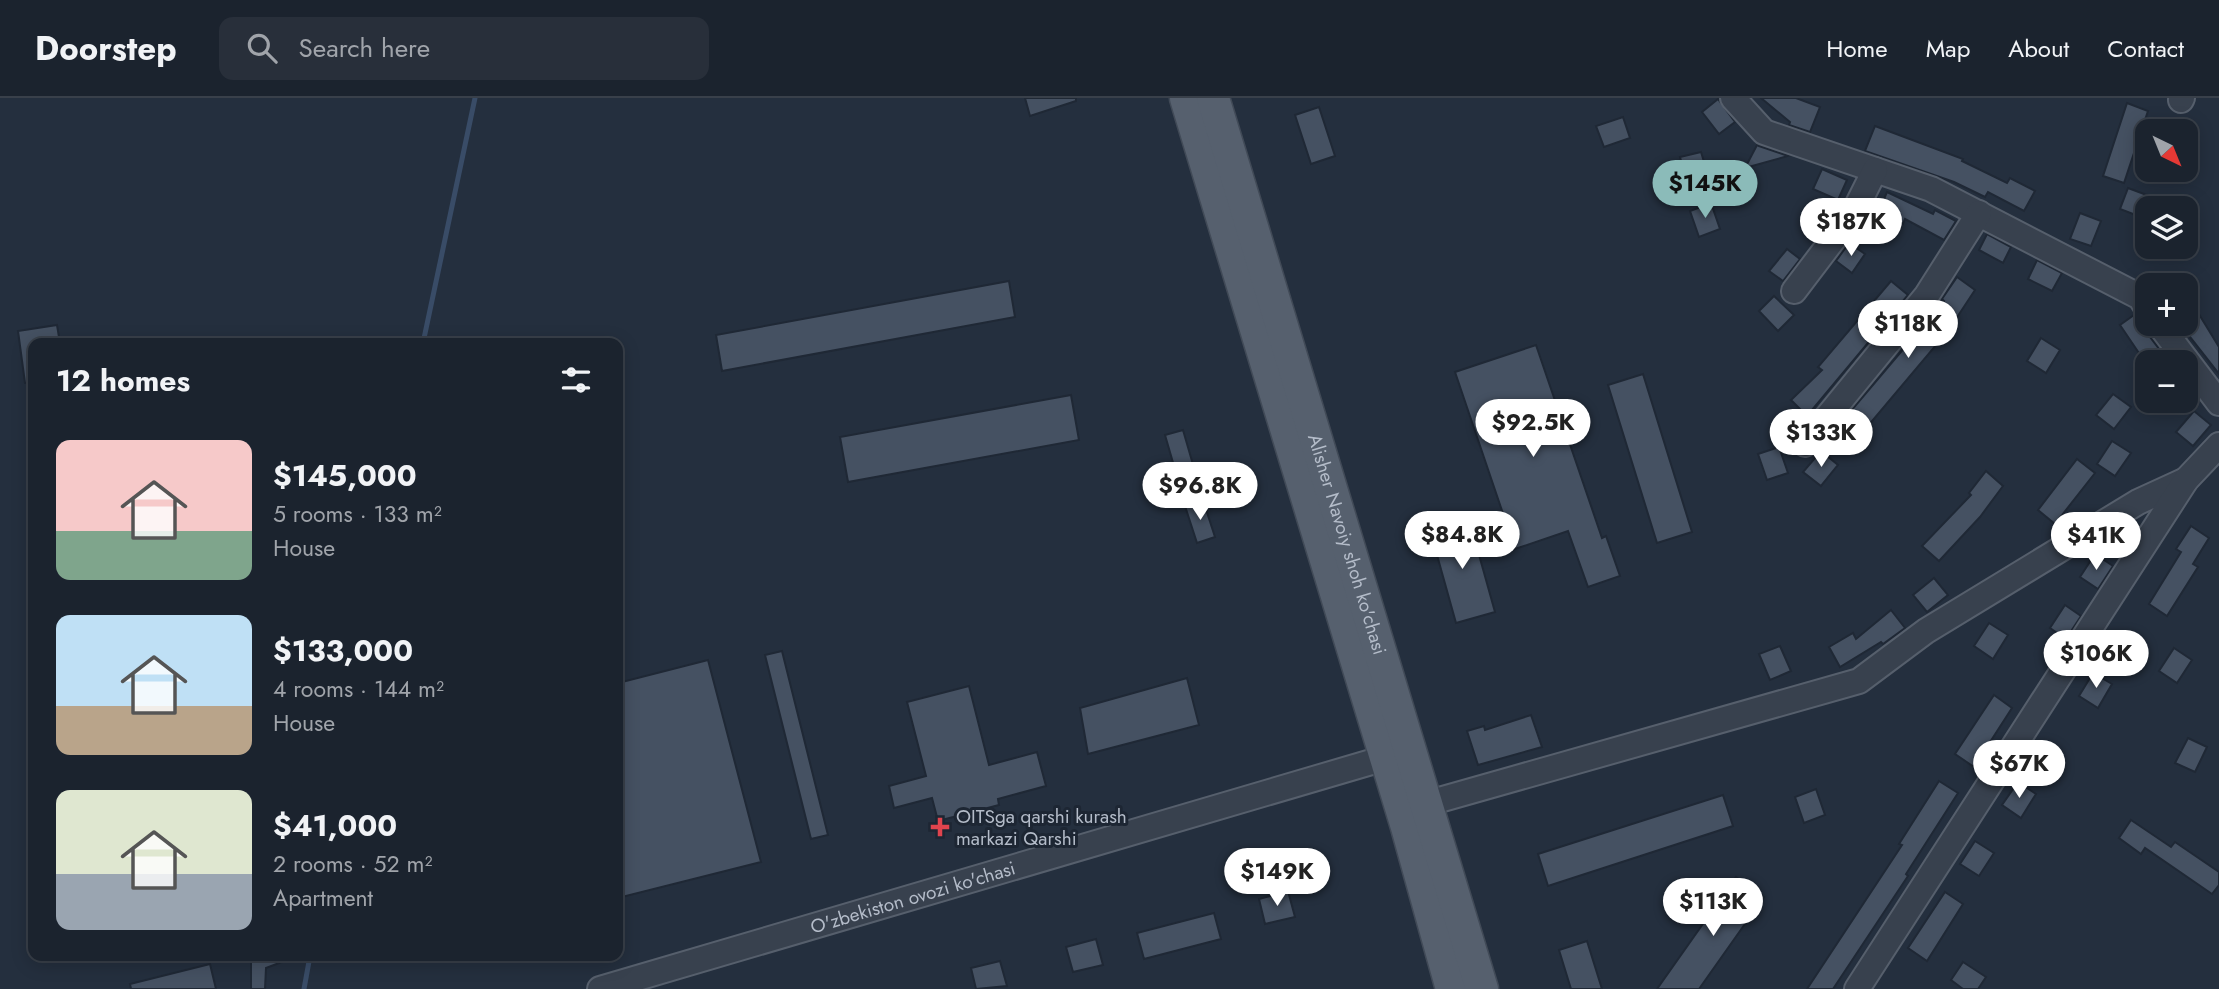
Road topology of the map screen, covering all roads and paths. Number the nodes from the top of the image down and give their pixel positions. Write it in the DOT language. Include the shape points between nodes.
graph roads {
  1 [pos="1186,98"];
  2 [pos="1213,98"];
  3 [pos="1733,98"];
  4 [pos="1875,170"];
  5 [pos="1979,213"];
  6 [pos="1794,291"];
  7 [pos="2135,294"];
  8 [pos="2169,336"];
  9 [pos="2219,403"];
  10 [pos="1805,444"];
  11 [pos="2219,445"];
  12 [pos="2186,480"];
  13 [pos="1398,754"];
  14 [pos="1414,807"];
  15 [pos="600,989"];
  16 [pos="1452,989"];
  17 [pos="1482,989"];
  18 [pos="1857,989"];
  1 -- 13 [label="main road, Alisher Navoiy shoh ko'chasi"];
  2 -- 13 [label="main road, Alisher Navoiy shoh ko'chasi"];
  3 -- 4 [label="street" via="1764,132"];
  4 -- 5 [label="street" via="1931,189"];
  4 -- 6 [label="street" via="1854,212"];
  5 -- 7 [label="street"];
  5 -- 10 [label="street" via="1927,295"];
  8 -- 9 [label="street"];
  11 -- 12 [label="street"];
  12 -- 14 [label="street" via="2138,502 1926,631 1859,681"];
  12 -- 18 [label="street"];
  13 -- 14 [label="main road, Alisher Navoiy shoh ko'chasi"];
  13 -- 15 [label="street, O'zbekiston ovozi ko'chasi"];
  14 -- 16 [label="main road, Alisher Navoiy shoh ko'chasi"];
  14 -- 17 [label="main road, Alisher Navoiy shoh ko'chasi"];
}
